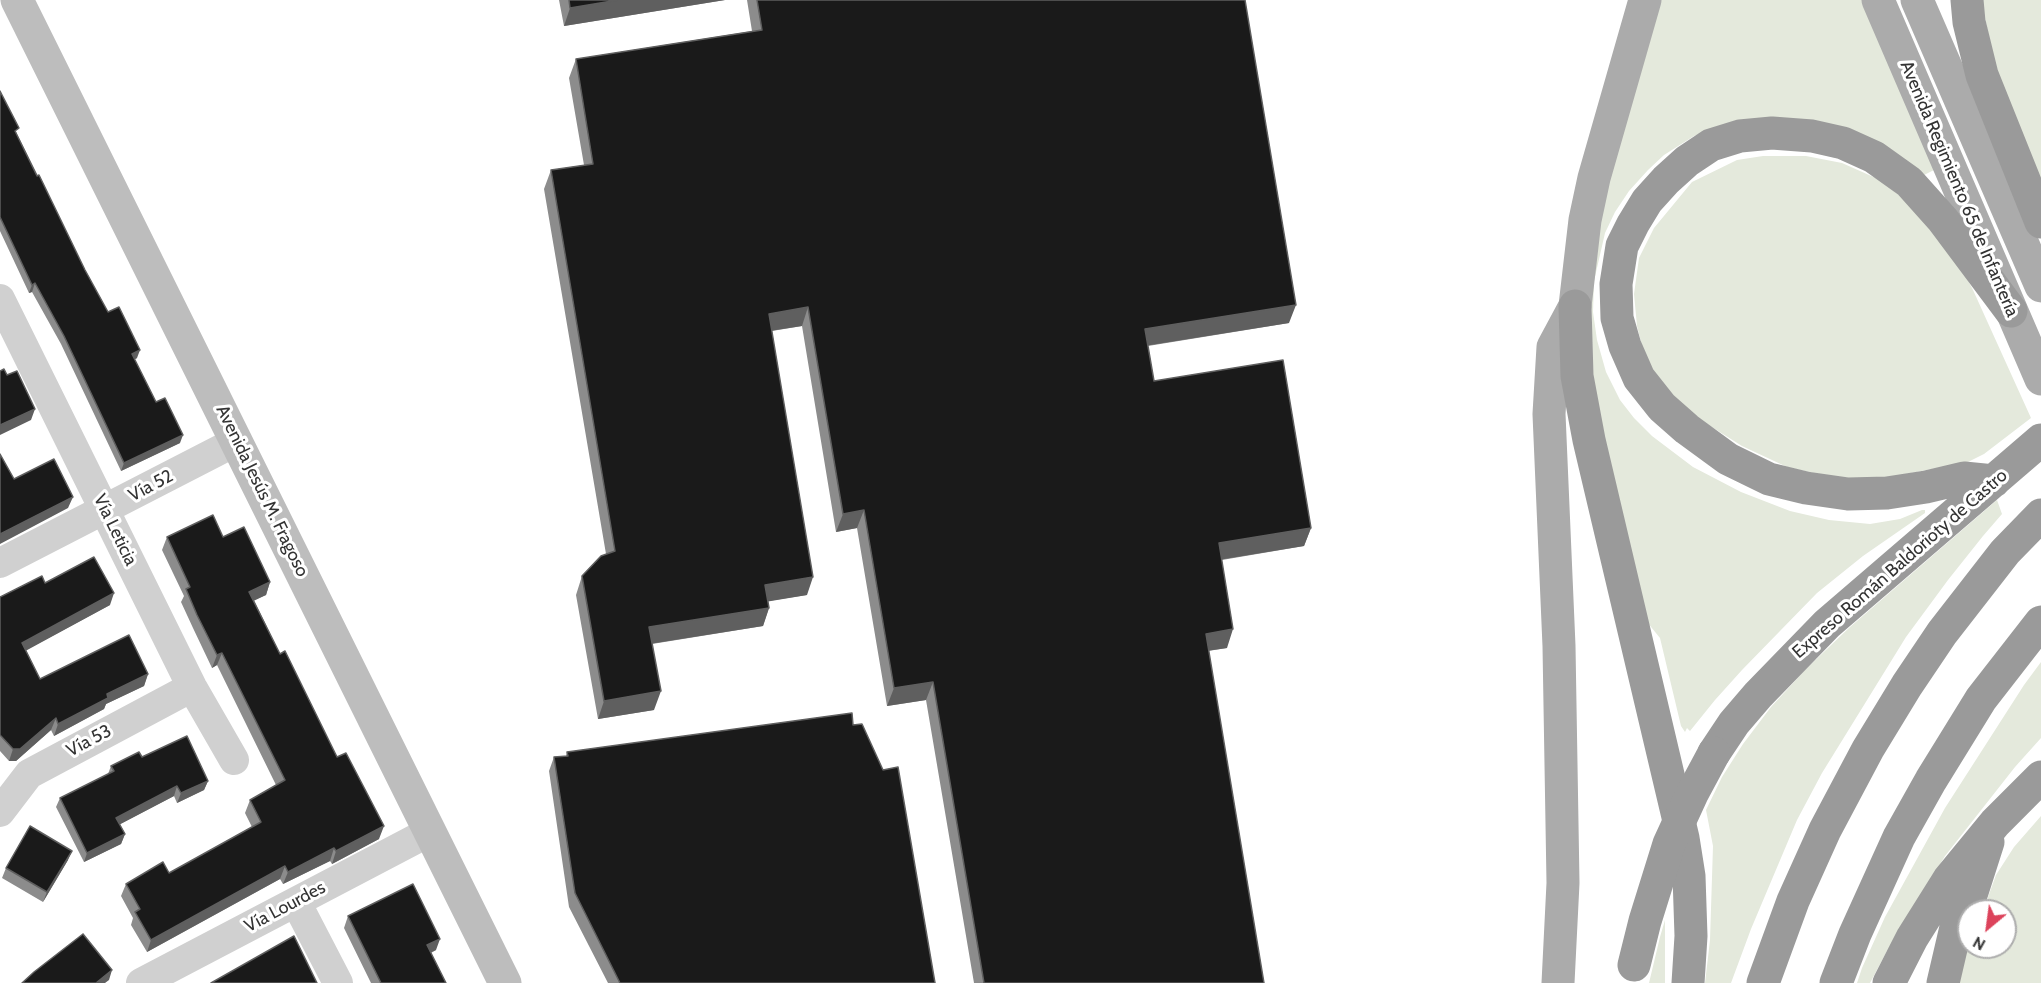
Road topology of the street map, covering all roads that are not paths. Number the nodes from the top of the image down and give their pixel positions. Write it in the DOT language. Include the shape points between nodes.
graph roads {
  1 [pos="17,0"];
  2 [pos="1645,0"];
  3 [pos="1878,0"];
  4 [pos="1917,0"];
  5 [pos="1967,0"];
  6 [pos="2041,222"];
  7 [pos="2041,286"];
  8 [pos="0,299"];
  9 [pos="1575,306"];
  10 [pos="2011,311"];
  11 [pos="9,338"];
  12 [pos="2041,379"];
  13 [pos="2041,440"];
  14 [pos="237,441"];
  15 [pos="1994,481"];
  16 [pos="105,509"];
  17 [pos="2041,515"];
  18 [pos="0,563"];
  19 [pos="2041,622"];
  20 [pos="192,687"];
  21 [pos="234,760"];
  22 [pos="2041,777"];
  23 [pos="0,812"];
  24 [pos="1995,823"];
  25 [pos="429,832"];
  26 [pos="296,902"];
  27 [pos="1633,974"];
  28 [pos="141,983"];
  29 [pos="338,983"];
  30 [pos="505,983"];
  31 [pos="1558,983"];
  32 [pos="1688,983"];
  33 [pos="1763,983"];
  34 [pos="1836,983"];
  35 [pos="1889,983"];
  36 [pos="1943,983"];
  1 -- 14 [label="street, Avenida Jesús M. Fragoso"];
  2 -- 9 [label="main road" via="1594,178"];
  3 -- 10 [label="main road, Avenida Regimiento 65 de Infantería"];
  4 -- 7 [label="main road, Avenida Regimiento 65 de Infantería"];
  5 -- 6 [label="highway" via="1982,75"];
  8 -- 11 [label="street, Vía Leticia"];
  9 -- 31 [label="main road" via="1553,347 1549,414 1559,646 1563,883"];
  9 -- 32 [label="highway" via="1576,376 1683,838 1689,876"];
  10 -- 12 [label="main road, Avenida Regimiento 65 de Infantería"];
  10 -- 15 [label="highway" via="1943,220 1909,182 1874,157 1843,143 1772,133 1740,136 1711,145 1666,180 1647,201 1622,246 1616,284 1617,318 1639,378 1662,407 1728,459 1769,479 1848,494 1887,493 1964,478"];
  11 -- 16 [label="street, Vía Leticia"];
  13 -- 15 [label="highway, Expreso Román Baldorioty de Castro"];
  14 -- 16 [label="street, Vía 52"];
  14 -- 25 [label="street, Avenida Jesús M. Fragoso"];
  15 -- 27 [label="highway, Expreso Román Baldorioty de Castro, bridge" via="1827,624 1734,723 1714,753 1668,844"];
  16 -- 18 [label="street, Vía 52"];
  16 -- 20 [label="street, Vía Leticia"];
  17 -- 33 [label="highway" via="2005,552 1942,633 1868,749 1793,901"];
  19 -- 34 [label="highway" via="1981,699 1931,780 1899,837"];
  20 -- 21 [label="street, Vía Leticia"];
  20 -- 23 [label="street, Vía 53" via="29,774"];
  22 -- 24 [label="highway"];
  24 -- 35 [label="highway" via="1949,879"];
  24 -- 36 [label="highway" via="1972,892 1957,923"];
  25 -- 26 [label="street, Vía Lourdes"];
  25 -- 30 [label="street, Avenida Jesús M. Fragoso"];
  26 -- 28 [label="street, Vía Lourdes"];
  26 -- 29 [label="street"];
}
